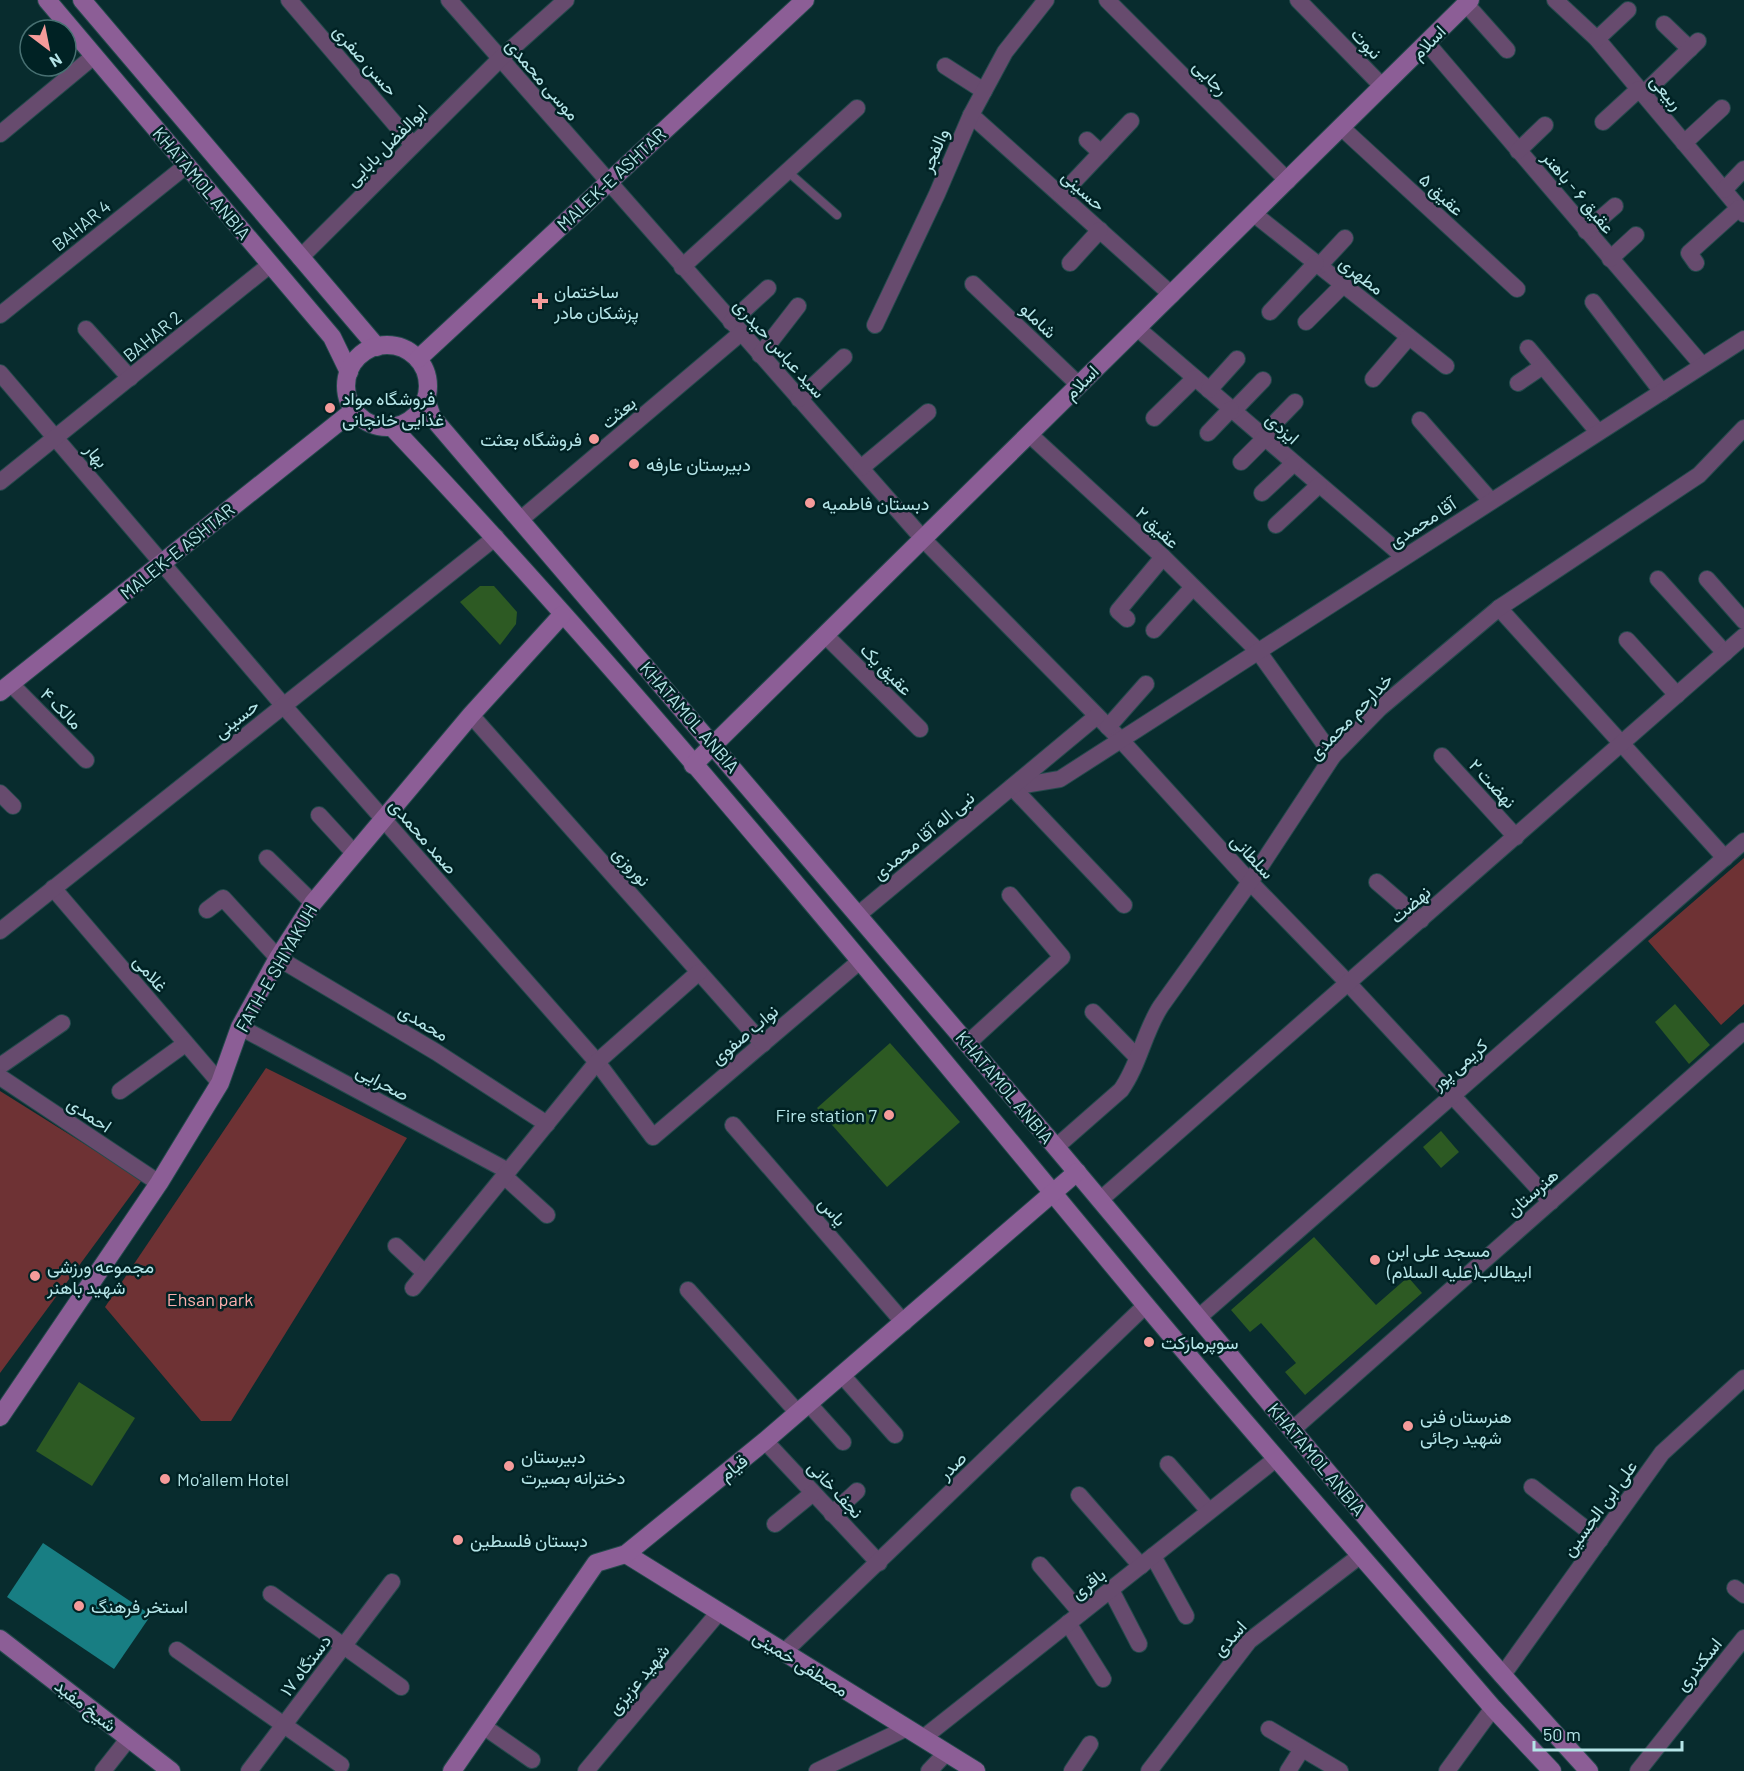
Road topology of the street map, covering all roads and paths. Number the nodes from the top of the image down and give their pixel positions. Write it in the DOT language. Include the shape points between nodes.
graph roads {
  1 [pos="47,0"];
  2 [pos="82,0"];
  3 [pos="289,0"];
  4 [pos="449,0"];
  5 [pos="566,0"];
  6 [pos="805,0"];
  7 [pos="1046,0"];
  8 [pos="1107,0"];
  9 [pos="1298,0"];
  10 [pos="1555,0"];
  11 [pos="1468,2"];
  12 [pos="1628,10"];
  13 [pos="1664,24"];
  14 [pos="1597,39"];
  15 [pos="1427,43"];
  16 [pos="1507,50"];
  17 [pos="94,56"];
  18 [pos="500,59"];
  19 [pos="945,66"];
  20 [pos="1383,87"];
  21 [pos="984,91"];
  22 [pos="1641,92"];
  23 [pos="857,108"];
  24 [pos="1722,108"];
  25 [pos="971,115"];
  26 [pos="1131,121"];
  27 [pos="1603,122"];
  28 [pos="1545,125"];
  29 [pos="1342,128"];
  30 [pos="0,134"];
  31 [pos="1087,140"];
  32 [pos="1684,143"];
  33 [pos="414,145"];
  34 [pos="1518,151"];
  35 [pos="1101,153"];
  36 [pos="187,165"];
  37 [pos="1744,170"];
  38 [pos="787,171"];
  39 [pos="1288,181"];
  40 [pos="608,183"];
  41 [pos="1724,190"];
  42 [pos="1061,195"];
  43 [pos="1615,206"];
  44 [pos="1741,211"];
  45 [pos="1254,214"];
  46 [pos="837,215"];
  47 [pos="1100,230"];
  48 [pos="1586,231"];
  49 [pos="1636,235"];
  50 [pos="1344,238"];
  51 [pos="300,258"];
  52 [pos="1610,259"];
  53 [pos="1070,263"];
  54 [pos="1696,263"];
  55 [pos="270,264"];
  56 [pos="1317,264"];
  57 [pos="682,267"];
  58 [pos="973,284"];
  59 [pos="1343,285"];
  60 [pos="768,288"];
  61 [pos="1517,289"];
  62 [pos="1172,294"];
  63 [pos="1593,302"];
  64 [pos="798,306"];
  65 [pos="1270,312"];
  66 [pos="0,315"];
  67 [pos="1306,322"];
  68 [pos="875,325"];
  69 [pos="736,328"];
  70 [pos="1137,328"];
  71 [pos="86,329"];
  72 [pos="1409,337"];
  73 [pos="1742,345"];
  74 [pos="377,347"];
  75 [pos="1528,348"];
  76 [pos="760,355"];
  77 [pos="844,357"];
  78 [pos="418,359"];
  79 [pos="1237,359"];
  80 [pos="1446,366"];
  81 [pos="1543,366"];
  82 [pos="1702,366"];
  83 [pos="349,372"];
  84 [pos="0,373"];
  85 [pos="130,378"];
  86 [pos="1195,378"];
  87 [pos="1373,379"];
  88 [pos="1263,380"];
  89 [pos="1518,383"];
  90 [pos="1078,385"];
  91 [pos="1209,390"];
  92 [pos="1662,392"];
  93 [pos="799,399"];
  94 [pos="426,400"];
  95 [pos="1296,402"];
  96 [pos="354,410"];
  97 [pos="1232,410"];
  98 [pos="928,412"];
  99 [pos="1154,418"];
  100 [pos="1420,420"];
  101 [pos="392,427"];
  102 [pos="1744,428"];
  103 [pos="1598,432"];
  104 [pos="1208,433"];
  105 [pos="1029,434"];
  106 [pos="57,437"];
  107 [pos="1264,437"];
  108 [pos="1241,462"];
  109 [pos="1294,463"];
  110 [pos="861,468"];
  111 [pos="0,482"];
  112 [pos="1319,485"];
  113 [pos="1262,493"];
  114 [pos="1491,501"];
  115 [pos="520,520"];
  116 [pos="1276,525"];
  117 [pos="496,537"];
  118 [pos="924,540"];
  119 [pos="1163,557"];
  120 [pos="1404,557"];
  121 [pos="162,564"];
  122 [pos="1658,579"];
  123 [pos="1707,579"];
  124 [pos="1193,587"];
  125 [pos="1499,608"];
  126 [pos="562,615"];
  127 [pos="1128,619"];
  128 [pos="1744,621"];
  129 [pos="1154,630"];
  130 [pos="826,636"];
  131 [pos="1744,636"];
  132 [pos="1627,640"];
  133 [pos="1258,651"];
  134 [pos="1725,653"];
  135 [pos="1146,684"];
  136 [pos="5,688"];
  137 [pos="1677,695"];
  138 [pos="283,705"];
  139 [pos="471,715"];
  140 [pos="1102,722"];
  141 [pos="920,729"];
  142 [pos="1120,739"];
  143 [pos="1624,744"];
  144 [pos="714,746"];
  145 [pos="1333,756"];
  146 [pos="1442,756"];
  147 [pos="86,760"];
  148 [pos="693,765"];
  149 [pos="1012,787"];
  150 [pos="0,793"];
  151 [pos="13,806"];
  152 [pos="320,815"];
  153 [pos="383,818"];
  154 [pos="1516,837"];
  155 [pos="1744,841"];
  156 [pos="354,853"];
  157 [pos="267,858"];
  158 [pos="1725,858"];
  159 [pos="1250,882"];
  160 [pos="1377,882"];
  161 [pos="53,888"];
  162 [pos="1010,895"];
  163 [pos="313,903"];
  164 [pos="1124,905"];
  165 [pos="207,910"];
  166 [pos="859,914"];
  167 [pos="1421,920"];
  168 [pos="0,930"];
  169 [pos="278,958"];
  170 [pos="860,961"];
  171 [pos="699,972"];
  172 [pos="1348,983"];
  173 [pos="1093,1012"];
  174 [pos="62,1023"];
  175 [pos="240,1027"];
  176 [pos="1744,1031"];
  177 [pos="968,1043"];
  178 [pos="185,1044"];
  179 [pos="763,1044"];
  180 [pos="1136,1056"];
  181 [pos="597,1062"];
  182 [pos="0,1066"];
  183 [pos="0,1077"];
  184 [pos="219,1083"];
  185 [pos="120,1091"];
  186 [pos="1453,1096"];
  187 [pos="547,1124"];
  188 [pos="733,1125"];
  189 [pos="653,1137"];
  190 [pos="1056,1148"];
  191 [pos="1077,1172"];
  192 [pos="506,1174"];
  193 [pos="159,1183"];
  194 [pos="1053,1192"];
  195 [pos="1100,1200"];
  196 [pos="1551,1202"];
  197 [pos="547,1215"];
  198 [pos="396,1246"];
  199 [pos="425,1273"];
  200 [pos="413,1288"];
  201 [pos="688,1290"];
  202 [pos="1146,1305"];
  203 [pos="1199,1317"];
  204 [pos="904,1323"];
  205 [pos="842,1375"];
  206 [pos="1744,1378"];
  207 [pos="803,1408"];
  208 [pos="0,1417"];
  209 [pos="1292,1430"];
  210 [pos="895,1435"];
  211 [pos="765,1442"];
  212 [pos="843,1442"];
  213 [pos="1277,1458"];
  214 [pos="1168,1464"];
  215 [pos="1532,1487"];
  216 [pos="857,1491"];
  217 [pos="813,1493"];
  218 [pos="1079,1495"];
  219 [pos="1209,1511"];
  220 [pos="832,1514"];
  221 [pos="775,1524"];
  222 [pos="1600,1540"];
  223 [pos="626,1554"];
  224 [pos="1361,1555"];
  225 [pos="1147,1561"];
  226 [pos="879,1563"];
  227 [pos="1040,1565"];
  228 [pos="392,1582"];
  229 [pos="1111,1590"];
  230 [pos="272,1594"];
  231 [pos="719,1612"];
  232 [pos="1186,1616"];
  233 [pos="1075,1618"];
  234 [pos="1744,1638"];
  235 [pos="0,1639"];
  236 [pos="1139,1644"];
  237 [pos="344,1646"];
  238 [pos="177,1650"];
  239 [pos="783,1652"];
  240 [pos="1502,1676"];
  241 [pos="1103,1679"];
  242 [pos="401,1687"];
  243 [pos="1493,1708"];
  244 [pos="284,1725"];
  245 [pos="483,1726"];
  246 [pos="907,1728"];
  247 [pos="1269,1729"];
  248 [pos="129,1738"];
  249 [pos="923,1738"];
  250 [pos="1090,1744"];
  251 [pos="1302,1749"];
  252 [pos="946,1753"];
  253 [pos="532,1760"];
  254 [pos="341,1765"];
  255 [pos="103,1771"];
  256 [pos="171,1771"];
  257 [pos="249,1771"];
  258 [pos="452,1771"];
  259 [pos="586,1771"];
  260 [pos="817,1771"];
  261 [pos="928,1771"];
  262 [pos="976,1771"];
  263 [pos="1072,1771"];
  264 [pos="1149,1771"];
  265 [pos="1288,1771"];
  266 [pos="1340,1771"];
  267 [pos="1447,1771"];
  268 [pos="1552,1771"];
  269 [pos="1589,1771"];
  270 [pos="1638,1771"];
  1 -- 17 [label="main road, KHATAMOL ANBIA"];
  2 -- 51 [label="main road, KHATAMOL ANBIA"];
  3 -- 33 [label="street, حسن صفری"];
  4 -- 18 [label="street, موسی محمدی"];
  5 -- 18 [label="street, ابوالفضل بابایی"];
  6 -- 40 [label="main road, MALEK-E ASHTAR"];
  7 -- 21 [label="street, والفجر" via="1005,52"];
  8 -- 39 [label="street, رجایی"];
  9 -- 20 [label="street, نبوت"];
  10 -- 14 [label="street, ربیعی"];
  11 -- 15 [label="main road, اسلام"];
  11 -- 16 [label="street"];
  12 -- 14 [label="street"];
  13 -- 22 [label="street" via="1694,45"];
  14 -- 22 [label="street, ربیعی"];
  15 -- 20 [label="main road, اسلام"];
  15 -- 34 [label="street, عقیق ۶ - باهنر"];
  17 -- 30 [label="street"];
  17 -- 36 [label="main road, KHATAMOL ANBIA"];
  18 -- 33 [label="street, ابوالفضل بابایی"];
  18 -- 40 [label="street, موسی محمدی"];
  19 -- 21 [label="street"];
  20 -- 29 [label="main road, اسلام"];
  21 -- 25 [label="street, والفجر"];
  22 -- 27 [label="street"];
  22 -- 32 [label="street, ربیعی"];
  23 -- 38 [label="street"];
  24 -- 32 [label="street"];
  25 -- 42 [label="street, حسینی"];
  25 -- 68 [label="street, والفجر"];
  26 -- 35 [label="street"];
  28 -- 34 [label="street"];
  29 -- 39 [label="main road, اسلام"];
  29 -- 61 [label="street, عقیق ۵"];
  31 -- 35 [label="street"];
  32 -- 41 [label="street, ربیعی"];
  33 -- 51 [label="street, ابوالفضل بابایی"];
  34 -- 48 [label="street, عقیق ۶ - باهنر"];
  35 -- 42 [label="street"];
  36 -- 55 [label="main road, KHATAMOL ANBIA"];
  36 -- 66 [label="street, BAHAR 4"];
  37 -- 41 [label="street"];
  38 -- 46 [label="lane"];
  38 -- 57 [label="street"];
  39 -- 45 [label="main road, اسلام"];
  40 -- 57 [label="street, سید عباس حیدری"];
  40 -- 78 [label="main road, MALEK-E ASHTAR"];
  41 -- 44 [label="street, ربیعی"];
  42 -- 47 [label="street, حسینی"];
  43 -- 48 [label="street"];
  44 -- 54 [label="street" via="1689,253"];
  45 -- 56 [label="street, مطهری"];
  45 -- 62 [label="main road, اسلام"];
  47 -- 53 [label="street"];
  47 -- 62 [label="street, حسینی"];
  48 -- 52 [label="street, عقیق ۶ - باهنر"];
  49 -- 52 [label="street"];
  50 -- 56 [label="street"];
  51 -- 74 [label="main road, KHATAMOL ANBIA"];
  52 -- 82 [label="street, عقیق ۶ - باهنر"];
  55 -- 83 [label="main road, KHATAMOL ANBIA" via="332,337"];
  55 -- 85 [label="street, BAHAR 2"];
  56 -- 59 [label="street, مطهری"];
  56 -- 65 [label="street"];
  57 -- 69 [label="street, سید عباس حیدری"];
  58 -- 90 [label="street, شاملو"];
  59 -- 67 [label="street"];
  59 -- 72 [label="street, مطهری"];
  60 -- 69 [label="street, بعثت"];
  62 -- 70 [label="main road, اسلام"];
  63 -- 92 [label="street"];
  64 -- 76 [label="street"];
  69 -- 76 [label="street, سید عباس حیدری"];
  69 -- 115 [label="street, بعثت"];
  70 -- 86 [label="street, ایزدی"];
  70 -- 90 [label="main road, اسلام"];
  71 -- 85 [label="street"];
  72 -- 80 [label="street, مطهری"];
  72 -- 87 [label="street"];
  73 -- 82 [label="street, آقا محمدی"];
  74 -- 78 [label="main road" via="399,347"];
  74 -- 83 [label="main road" via="356,360"];
  75 -- 81 [label="street"];
  76 -- 93 [label="street, سید عباس حیدری"];
  77 -- 93 [label="street"];
  78 -- 94 [label="main road" via="428,378"];
  79 -- 91 [label="street"];
  81 -- 89 [label="street"];
  81 -- 103 [label="street"];
  82 -- 92 [label="street, آقا محمدی"];
  83 -- 96 [label="main road" via="346,385"];
  84 -- 106 [label="street, بهار"];
  85 -- 106 [label="street, BAHAR 2"];
  86 -- 91 [label="street, ایزدی"];
  86 -- 99 [label="street"];
  88 -- 97 [label="street"];
  90 -- 105 [label="main road, اسلام"];
  91 -- 97 [label="street, ایزدی"];
  92 -- 103 [label="street, آقا محمدی"];
  93 -- 110 [label="street, سید عباس حیدری"];
  94 -- 101 [label="main road" via="413,418"];
  94 -- 115 [label="main road, KHATAMOL ANBIA" via="432,417"];
  95 -- 107 [label="street"];
  96 -- 101 [label="main road" via="371,424"];
  96 -- 121 [label="main road, MALEK-E ASHTAR"];
  97 -- 104 [label="street"];
  97 -- 107 [label="street, ایزدی"];
  98 -- 110 [label="street"];
  100 -- 114 [label="street"];
  101 -- 117 [label="main road, KHATAMOL ANBIA"];
  102 -- 125 [label="street, خدارحم محمدی" via="1699,476"];
  103 -- 114 [label="street, آقا محمدی"];
  105 -- 118 [label="main road, اسلام"];
  105 -- 119 [label="street, عقیق ۲"];
  106 -- 111 [label="street, BAHAR 2"];
  106 -- 121 [label="street, بهار"];
  107 -- 108 [label="street"];
  107 -- 109 [label="street, ایزدی"];
  109 -- 112 [label="street, ایزدی"];
  109 -- 113 [label="street"];
  110 -- 118 [label="street, سید عباس حیدری"];
  112 -- 116 [label="street"];
  112 -- 120 [label="street, ایزدی"];
  114 -- 120 [label="street, آقا محمدی"];
  115 -- 144 [label="main road, KHATAMOL ANBIA"];
  117 -- 126 [label="main road, KHATAMOL ANBIA"];
  117 -- 138 [label="street, حسینی"];
  118 -- 130 [label="main road, اسلام"];
  118 -- 140 [label="street, سلطانی"];
  119 -- 124 [label="street, عقیق ۲"];
  119 -- 127 [label="street" via="1118,611"];
  120 -- 133 [label="street, آقا محمدی"];
  121 -- 136 [label="main road, MALEK-E ASHTAR"];
  121 -- 138 [label="street, صمد محمدی"];
  122 -- 134 [label="street"];
  123 -- 128 [label="street"];
  124 -- 129 [label="street"];
  124 -- 133 [label="street, عقیق ۲"];
  125 -- 143 [label="street"];
  125 -- 145 [label="street, خدارحم محمدی" via="1380,708"];
  126 -- 139 [label="main road, FATH-E SHIYAKUH"];
  126 -- 148 [label="main road, KHATAMOL ANBIA"];
  130 -- 141 [label="street, عقیق یک"];
  130 -- 144 [label="main road, اسلام"];
  131 -- 134 [label="street, نهضت"];
  132 -- 137 [label="street"];
  133 -- 142 [label="street, آقا محمدی"];
  133 -- 145 [label="street, عقیق ۲"];
  134 -- 137 [label="street, نهضت"];
  135 -- 140 [label="street, نبی اله آقا محمدی"];
  136 -- 147 [label="street, مالک ۴"];
  137 -- 143 [label="street, نهضت"];
  138 -- 153 [label="street, صمد محمدی"];
  138 -- 161 [label="street, حسینی"];
  139 -- 153 [label="main road, FATH-E SHIYAKUH"];
  139 -- 171 [label="street, نوروزی"];
  140 -- 142 [label="street, سلطانی"];
  140 -- 149 [label="street, نبی اله آقا محمدی"];
  142 -- 149 [label="street" via="1059,779"];
  142 -- 159 [label="street, سلطانی"];
  143 -- 154 [label="street, نهضت"];
  143 -- 158 [label="street"];
  144 -- 148 [label="main road, اسلام"];
  144 -- 166 [label="main road, KHATAMOL ANBIA"];
  145 -- 159 [label="street, خدارحم محمدی"];
  146 -- 154 [label="street, نهضت ۲"];
  148 -- 170 [label="main road, KHATAMOL ANBIA"];
  149 -- 164 [label="street"];
  149 -- 166 [label="street, نبی اله آقا محمدی"];
  150 -- 151 [label="street"];
  152 -- 156 [label="street"];
  153 -- 156 [label="main road, FATH-E SHIYAKUH"];
  153 -- 181 [label="street, صمد محمدی"];
  154 -- 167 [label="street, نهضت"];
  155 -- 158 [label="street, کریمی پور"];
  156 -- 163 [label="main road, FATH-E SHIYAKUH"];
  157 -- 163 [label="street"];
  158 -- 186 [label="street, کریمی پور"];
  159 -- 172 [label="street, سلطانی"];
  159 -- 180 [label="street, خدارحم محمدی" via="1161,1006"];
  160 -- 167 [label="street"];
  161 -- 168 [label="street, حسینی"];
  161 -- 178 [label="street, غلامی"];
  162 -- 177 [label="street" via="1062,957"];
  163 -- 169 [label="main road, FATH-E SHIYAKUH"];
  165 -- 169 [label="street, محمدی" via="223,898"];
  166 -- 177 [label="main road, KHATAMOL ANBIA"];
  167 -- 172 [label="street, نهضت"];
  169 -- 175 [label="main road, FATH-E SHIYAKUH"];
  169 -- 187 [label="street, محمدی"];
  170 -- 179 [label="street, نواب صفوی"];
  170 -- 194 [label="main road, KHATAMOL ANBIA"];
  171 -- 179 [label="street, نوروزی"];
  171 -- 181 [label="street"];
  172 -- 186 [label="street, سلطانی"];
  172 -- 195 [label="street, نهضت"];
  173 -- 180 [label="street"];
  174 -- 182 [label="street"];
  175 -- 184 [label="main road, FATH-E SHIYAKUH"];
  175 -- 192 [label="street, صحرایی"];
  176 -- 196 [label="street, هنرستان"];
  177 -- 190 [label="main road, KHATAMOL ANBIA"];
  178 -- 184 [label="street, غلامی"];
  178 -- 185 [label="street"];
  179 -- 189 [label="street, نواب صفوی"];
  180 -- 190 [label="street, خدارحم محمدی" via="1121,1090"];
  181 -- 187 [label="street"];
  181 -- 189 [label="street, صمد محمدی"];
  183 -- 193 [label="street, احمدی"];
  184 -- 193 [label="main road, FATH-E SHIYAKUH"];
  186 -- 196 [label="street, سلطانی"];
  186 -- 203 [label="street, کریمی پور"];
  187 -- 192 [label="street"];
  188 -- 204 [label="street, یاس"];
  190 -- 191 [label="main road, KHATAMOL ANBIA"];
  191 -- 194 [label="main road, قیام"];
  191 -- 195 [label="main road, KHATAMOL ANBIA"];
  192 -- 197 [label="street, صحرایی"];
  192 -- 199 [label="street"];
  193 -- 208 [label="main road, FATH-E SHIYAKUH"];
  194 -- 202 [label="main road, KHATAMOL ANBIA"];
  194 -- 204 [label="main road, قیام"];
  195 -- 203 [label="main road, KHATAMOL ANBIA"];
  196 -- 209 [label="street, هنرستان"];
  198 -- 199 [label="street"];
  199 -- 200 [label="street"];
  201 -- 207 [label="street"];
  202 -- 213 [label="main road, KHATAMOL ANBIA"];
  202 -- 226 [label="street, صدر"];
  203 -- 209 [label="main road, KHATAMOL ANBIA"];
  204 -- 205 [label="main road, قیام"];
  205 -- 207 [label="main road, قیام"];
  205 -- 210 [label="street"];
  206 -- 222 [label="street, علی ابن الحسین" via="1662,1453"];
  207 -- 211 [label="main road, قیام"];
  207 -- 212 [label="street"];
  209 -- 240 [label="main road, KHATAMOL ANBIA"];
  211 -- 217 [label="street, نجف خانی"];
  211 -- 223 [label="main road, قیام"];
  213 -- 219 [label="street, باقری"];
  213 -- 224 [label="main road, KHATAMOL ANBIA"];
  214 -- 219 [label="street"];
  215 -- 222 [label="street"];
  216 -- 220 [label="street"];
  217 -- 220 [label="street, نجف خانی"];
  217 -- 221 [label="street"];
  218 -- 225 [label="street"];
  219 -- 225 [label="street, باقری"];
  220 -- 226 [label="street, نجف خانی"];
  222 -- 240 [label="street, علی ابن الحسین"];
  223 -- 231 [label="main road, مصطفی خمینی"];
  223 -- 245 [label="main road, قیام" via="596,1563"];
  224 -- 243 [label="main road, KHATAMOL ANBIA"];
  224 -- 264 [label="street, اسدی" via="1249,1641"];
  225 -- 229 [label="street, باقری"];
  225 -- 232 [label="street"];
  226 -- 239 [label="street, صدر"];
  227 -- 233 [label="street"];
  228 -- 237 [label="street, ۱۷ دستگاه"];
  229 -- 233 [label="street, باقری"];
  229 -- 236 [label="street"];
  230 -- 237 [label="street"];
  231 -- 239 [label="main road, مصطفی خمینی"];
  231 -- 259 [label="street, شهید عزیزی"];
  233 -- 241 [label="street"];
  233 -- 249 [label="street, باقری"];
  234 -- 270 [label="street, اسکندری"];
  235 -- 248 [label="main road, شیخ مفید"];
  237 -- 242 [label="street"];
  237 -- 244 [label="street, ۱۷ دستگاه"];
  238 -- 244 [label="street"];
  239 -- 246 [label="main road, مصطفی خمینی"];
  240 -- 269 [label="main road, KHATAMOL ANBIA"];
  243 -- 267 [label="street"];
  243 -- 268 [label="main road, KHATAMOL ANBIA"];
  244 -- 254 [label="street"];
  244 -- 257 [label="street, ۱۷ دستگاه"];
  245 -- 253 [label="street"];
  245 -- 258 [label="main road, قیام"];
  246 -- 249 [label="main road, مصطفی خمینی"];
  246 -- 260 [label="street"];
  247 -- 251 [label="street"];
  248 -- 255 [label="street"];
  248 -- 256 [label="main road, شیخ مفید"];
  249 -- 252 [label="main road, مصطفی خمینی"];
  250 -- 263 [label="street"];
  251 -- 265 [label="street"];
  251 -- 266 [label="street"];
  252 -- 261 [label="street"];
  252 -- 262 [label="main road, مصطفی خمینی"];
}
